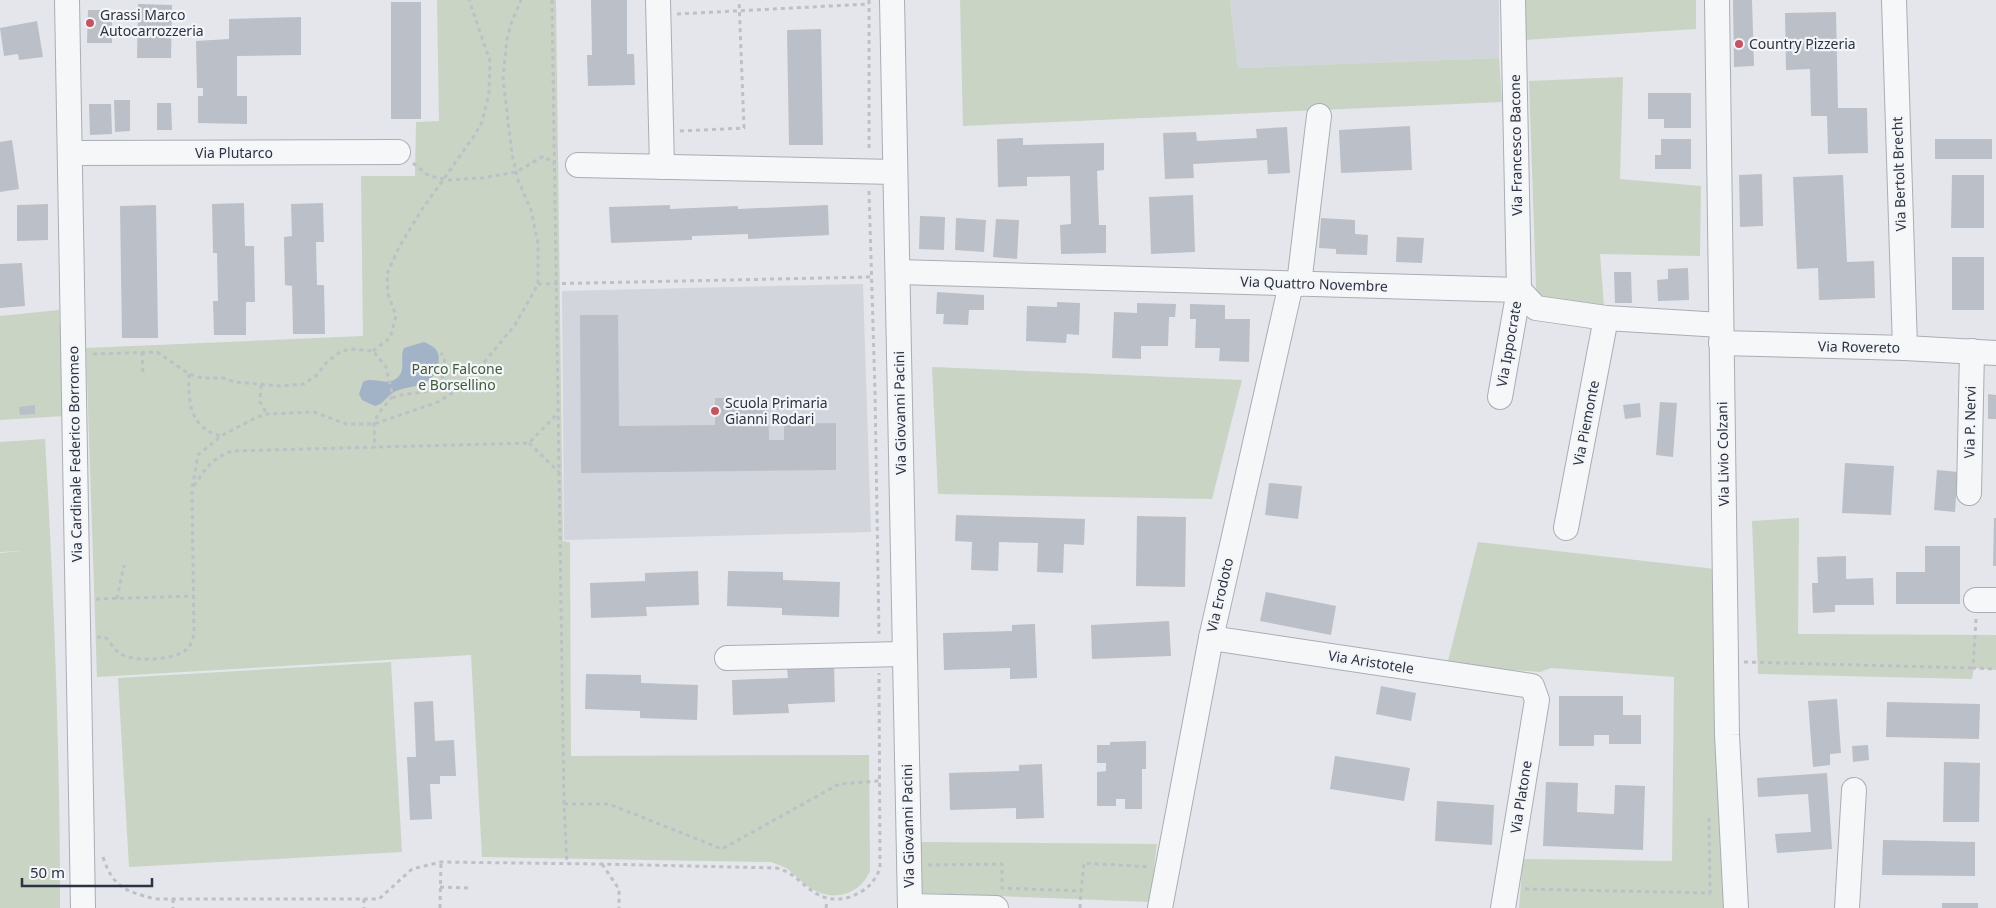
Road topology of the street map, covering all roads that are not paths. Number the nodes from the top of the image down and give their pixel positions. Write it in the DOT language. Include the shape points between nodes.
graph roads {
  1 [pos="67,0"];
  2 [pos="892,0"];
  3 [pos="1513,0"];
  4 [pos="1717,0"];
  5 [pos="1894,0"];
  6 [pos="659,7"];
  7 [pos="1319,116"];
  8 [pos="398,152"];
  9 [pos="70,153"];
  10 [pos="578,165"];
  11 [pos="662,167"];
  12 [pos="894,172"];
  13 [pos="898,272"];
  14 [pos="1295,284"];
  15 [pos="1519,290"];
  16 [pos="1606,318"];
  17 [pos="1721,334"];
  18 [pos="1905,348"];
  19 [pos="1972,351"];
  20 [pos="1996,353"];
  21 [pos="1500,397"];
  22 [pos="1969,493"];
  23 [pos="1566,528"];
  24 [pos="1211,638"];
  25 [pos="904,654"];
  26 [pos="728,658"];
  27 [pos="1532,686"];
  28 [pos="1854,790"];
  29 [pos="910,907"];
  30 [pos="83,908"];
  31 [pos="996,908"];
  32 [pos="1160,908"];
  33 [pos="1503,908"];
  34 [pos="1736,908"];
  35 [pos="1847,908"];
  1 -- 9 [label="street, Via Cardinale Federico Borromeo"];
  2 -- 12 [label="street, Via Giovanni Pacini"];
  3 -- 15 [label="street, Via Francesco Bacone"];
  4 -- 17 [label="street, Via Livio Colzani"];
  5 -- 18 [label="street, Via Bertolt Brecht"];
  6 -- 11 [label="street"];
  7 -- 14 [label="street, Via Erodoto"];
  8 -- 9 [label="street, Via Plutarco"];
  9 -- 30 [label="street, Via Cardinale Federico Borromeo"];
  10 -- 11 [label="street"];
  11 -- 12 [label="street"];
  12 -- 13 [label="street, Via Giovanni Pacini"];
  13 -- 14 [label="street, Via Quattro Novembre"];
  13 -- 25 [label="street, Via Giovanni Pacini"];
  14 -- 15 [label="street, Via Quattro Novembre"];
  14 -- 24 [label="street, Via Erodoto"];
  15 -- 16 [label="street" via="1536,308"];
  15 -- 21 [label="street, Via Ippocrate"];
  16 -- 17 [label="street"];
  16 -- 23 [label="street, Via Piemonte"];
  17 -- 18 [label="street, Via Rovereto"];
  17 -- 34 [label="street, Via Livio Colzani" via="1727,735"];
  18 -- 19 [label="street, Via Rovereto"];
  19 -- 20 [label="street, Via Rovereto"];
  19 -- 22 [label="street, Via P. Nervi"];
  24 -- 27 [label="street, Via Aristotele"];
  24 -- 32 [label="street, Via Erodoto"];
  25 -- 26 [label="street"];
  25 -- 29 [label="street, Via Giovanni Pacini"];
  27 -- 33 [label="street, Via Platone" via="1537,700"];
  28 -- 35 [label="street"];
  29 -- 31 [label="street"];
}
